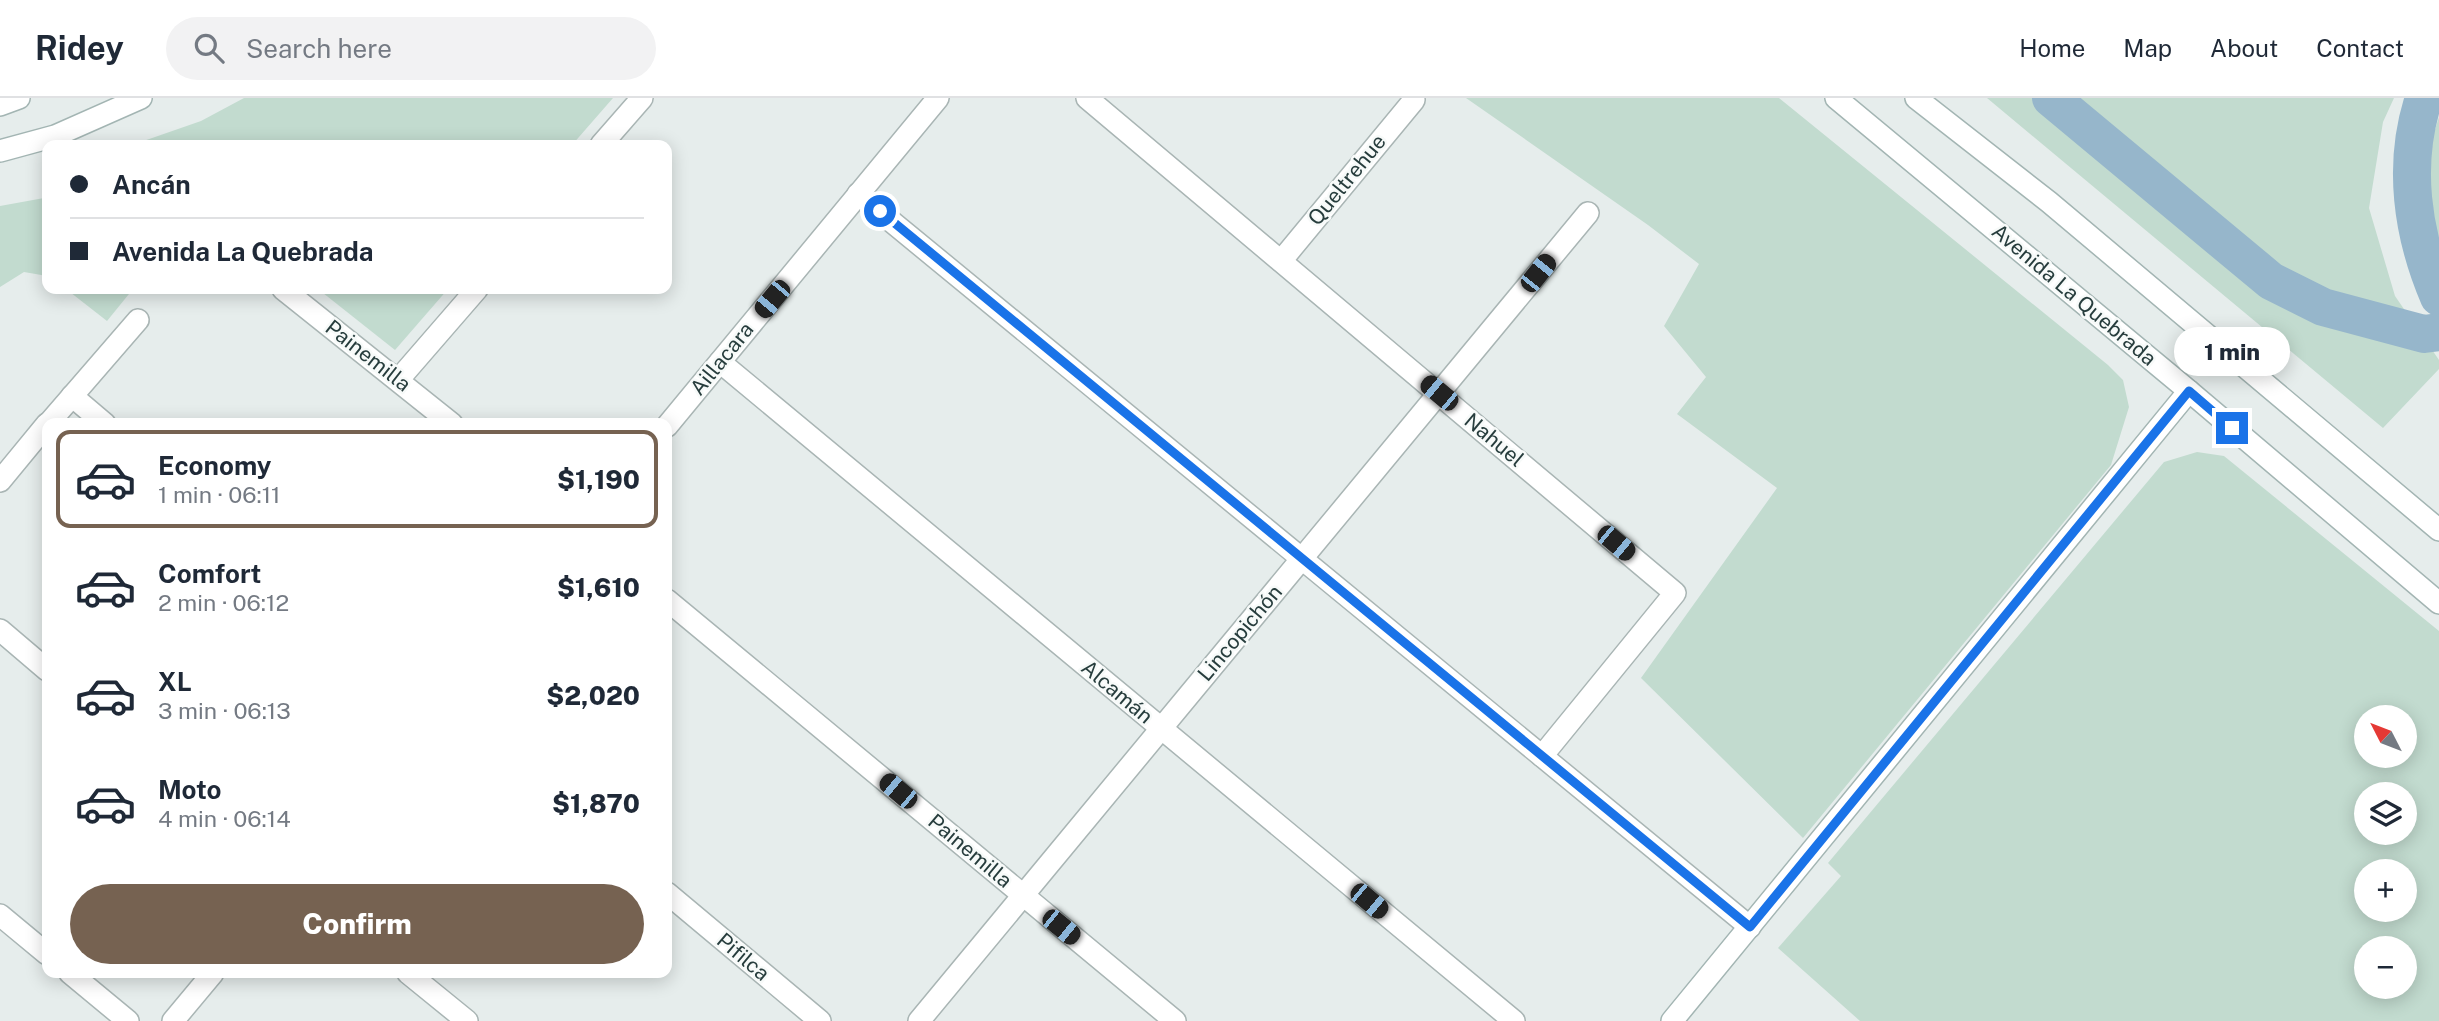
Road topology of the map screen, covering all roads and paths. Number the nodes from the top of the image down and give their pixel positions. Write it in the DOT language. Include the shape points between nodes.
graph roads {
  1 [pos="19,98"];
  2 [pos="141,98"];
  3 [pos="642,98"];
  4 [pos="938,98"];
  5 [pos="1087,98"];
  6 [pos="1836,98"];
  7 [pos="1916,98"];
  8 [pos="1414,100"];
  9 [pos="0,105"];
  10 [pos="605,140"];
  11 [pos="0,151"];
  12 [pos="858,194"];
  13 [pos="1588,213"];
  14 [pos="1281,261"];
  15 [pos="289,294"];
  16 [pos="473,294"];
  17 [pos="138,320"];
  18 [pos="720,362"];
  19 [pos="399,379"];
  20 [pos="2189,391"];
  21 [pos="1439,393"];
  22 [pos="72,396"];
  23 [pos="53,418"];
  24 [pos="98,418"];
  25 [pos="445,418"];
  26 [pos="672,420"];
  27 [pos="42,431"];
  28 [pos="0,481"];
  29 [pos="2439,530"];
  30 [pos="1302,559"];
  31 [pos="2439,602"];
  32 [pos="672,604"];
  33 [pos="0,630"];
  34 [pos="42,666"];
  35 [pos="1161,729"];
  36 [pos="1542,756"];
  37 [pos="1023,895"];
  38 [pos="672,897"];
  39 [pos="0,915"];
  40 [pos="1750,927"];
  41 [pos="42,950"];
  42 [pos="76,978"];
  43 [pos="209,978"];
  44 [pos="414,978"];
  45 [pos="128,1021"];
  46 [pos="173,1021"];
  47 [pos="467,1021"];
  48 [pos="820,1021"];
  49 [pos="919,1021"];
  50 [pos="1175,1021"];
  51 [pos="1514,1021"];
  52 [pos="1672,1021"];
  1 -- 9 [label="street"];
  2 -- 11 [label="street" via="55,136"];
  3 -- 10 [label="street"];
  4 -- 12 [label="street, Aillacara"];
  5 -- 14 [label="street, Nahuel"];
  6 -- 20 [label="street, Avenida La Quebrada"];
  7 -- 29 [label="street" via="2049,202"];
  8 -- 14 [label="street, Queltrehue"];
  12 -- 18 [label="street, Aillacara"];
  12 -- 30 [label="street"];
  13 -- 21 [label="street, Lincopichón"];
  14 -- 21 [label="street, Nahuel"];
  15 -- 19 [label="street, Painemilla"];
  16 -- 19 [label="street"];
  17 -- 22 [label="street"];
  18 -- 26 [label="street, Aillacara"];
  18 -- 35 [label="street, Alcamán"];
  19 -- 25 [label="street, Painemilla"];
  20 -- 31 [label="street, Avenida La Quebrada"];
  20 -- 40 [label="street"];
  21 -- 30 [label="street, Lincopichón"];
  21 -- 36 [label="street, Nahuel" via="1675,593"];
  22 -- 23 [label="street"];
  22 -- 24 [label="street"];
  27 -- 28 [label="street"];
  30 -- 35 [label="street, Lincopichón"];
  30 -- 36 [label="street"];
  32 -- 37 [label="street, Painemilla"];
  33 -- 34 [label="street"];
  35 -- 37 [label="street, Lincopichón"];
  35 -- 51 [label="street, Alcamán"];
  36 -- 40 [label="street"];
  37 -- 49 [label="street, Lincopichón"];
  37 -- 50 [label="street, Painemilla"];
  38 -- 48 [label="street, Pifilca"];
  39 -- 41 [label="street"];
  40 -- 52 [label="street"];
  42 -- 45 [label="street"];
  43 -- 46 [label="street"];
  44 -- 47 [label="street"];
}
